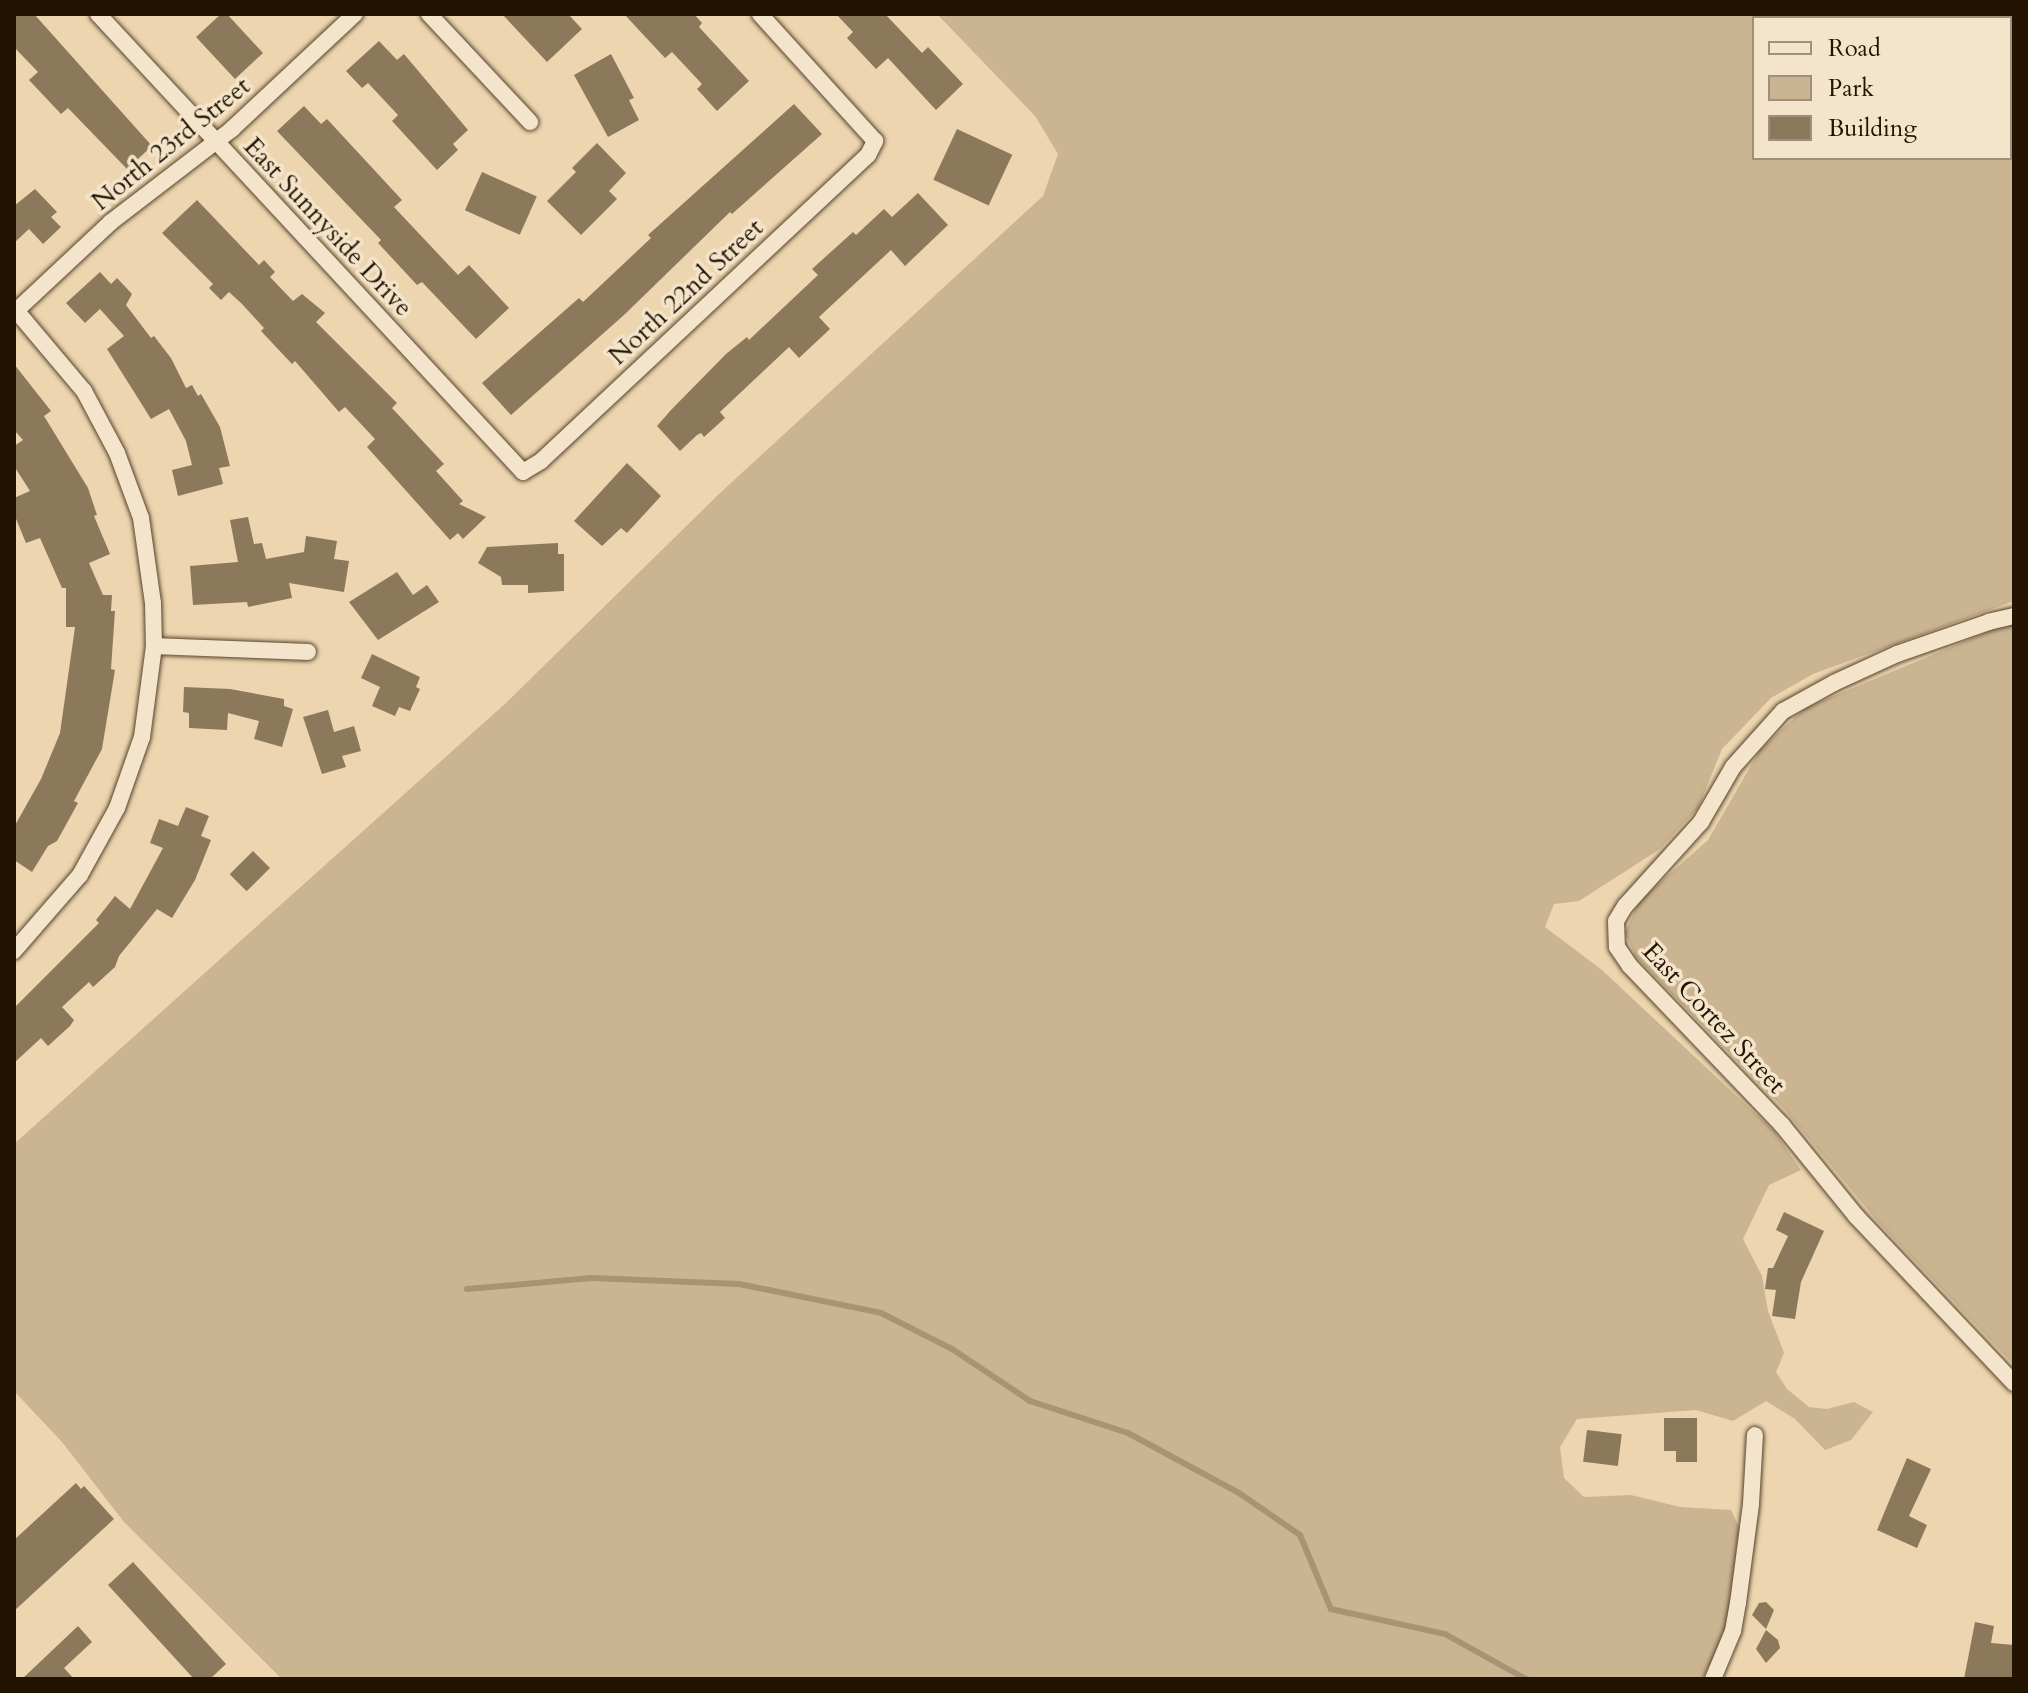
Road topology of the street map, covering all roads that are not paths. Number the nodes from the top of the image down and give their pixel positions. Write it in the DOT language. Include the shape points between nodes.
graph roads {
  1 [pos="98,14"];
  2 [pos="355,14"];
  3 [pos="429,14"];
  4 [pos="760,14"];
  5 [pos="530,122"];
  6 [pos="217,142"];
  7 [pos="15,309"];
  8 [pos="523,472"];
  9 [pos="2014,616"];
  10 [pos="154,646"];
  11 [pos="308,652"];
  12 [pos="14,951"];
  13 [pos="2014,1383"];
  14 [pos="1755,1435"];
  15 [pos="1713,1679"];
  1 -- 6 [label="street, East Sunnyside Drive"];
  2 -- 6 [label="street, North 23rd Street"];
  3 -- 5 [label="street"];
  4 -- 8 [label="street, North 22nd Street" via="875,141 868,155 541,461"];
  6 -- 7 [label="street, North 23rd Street" via="111,222"];
  6 -- 8 [label="street, East Sunnyside Drive"];
  7 -- 10 [label="street" via="84,391 117,453 141,518"];
  9 -- 13 [label="street, East Cortez Street" via="1897,654 1783,711 1733,767 1701,822 1616,921 1617,947 1630,966 1782,1125 1865,1226"];
  10 -- 11 [label="street"];
  10 -- 12 [label="street" via="149,699 131,769 98,845 49,914"];
  14 -- 15 [label="street" via="1738,1603"];
}
